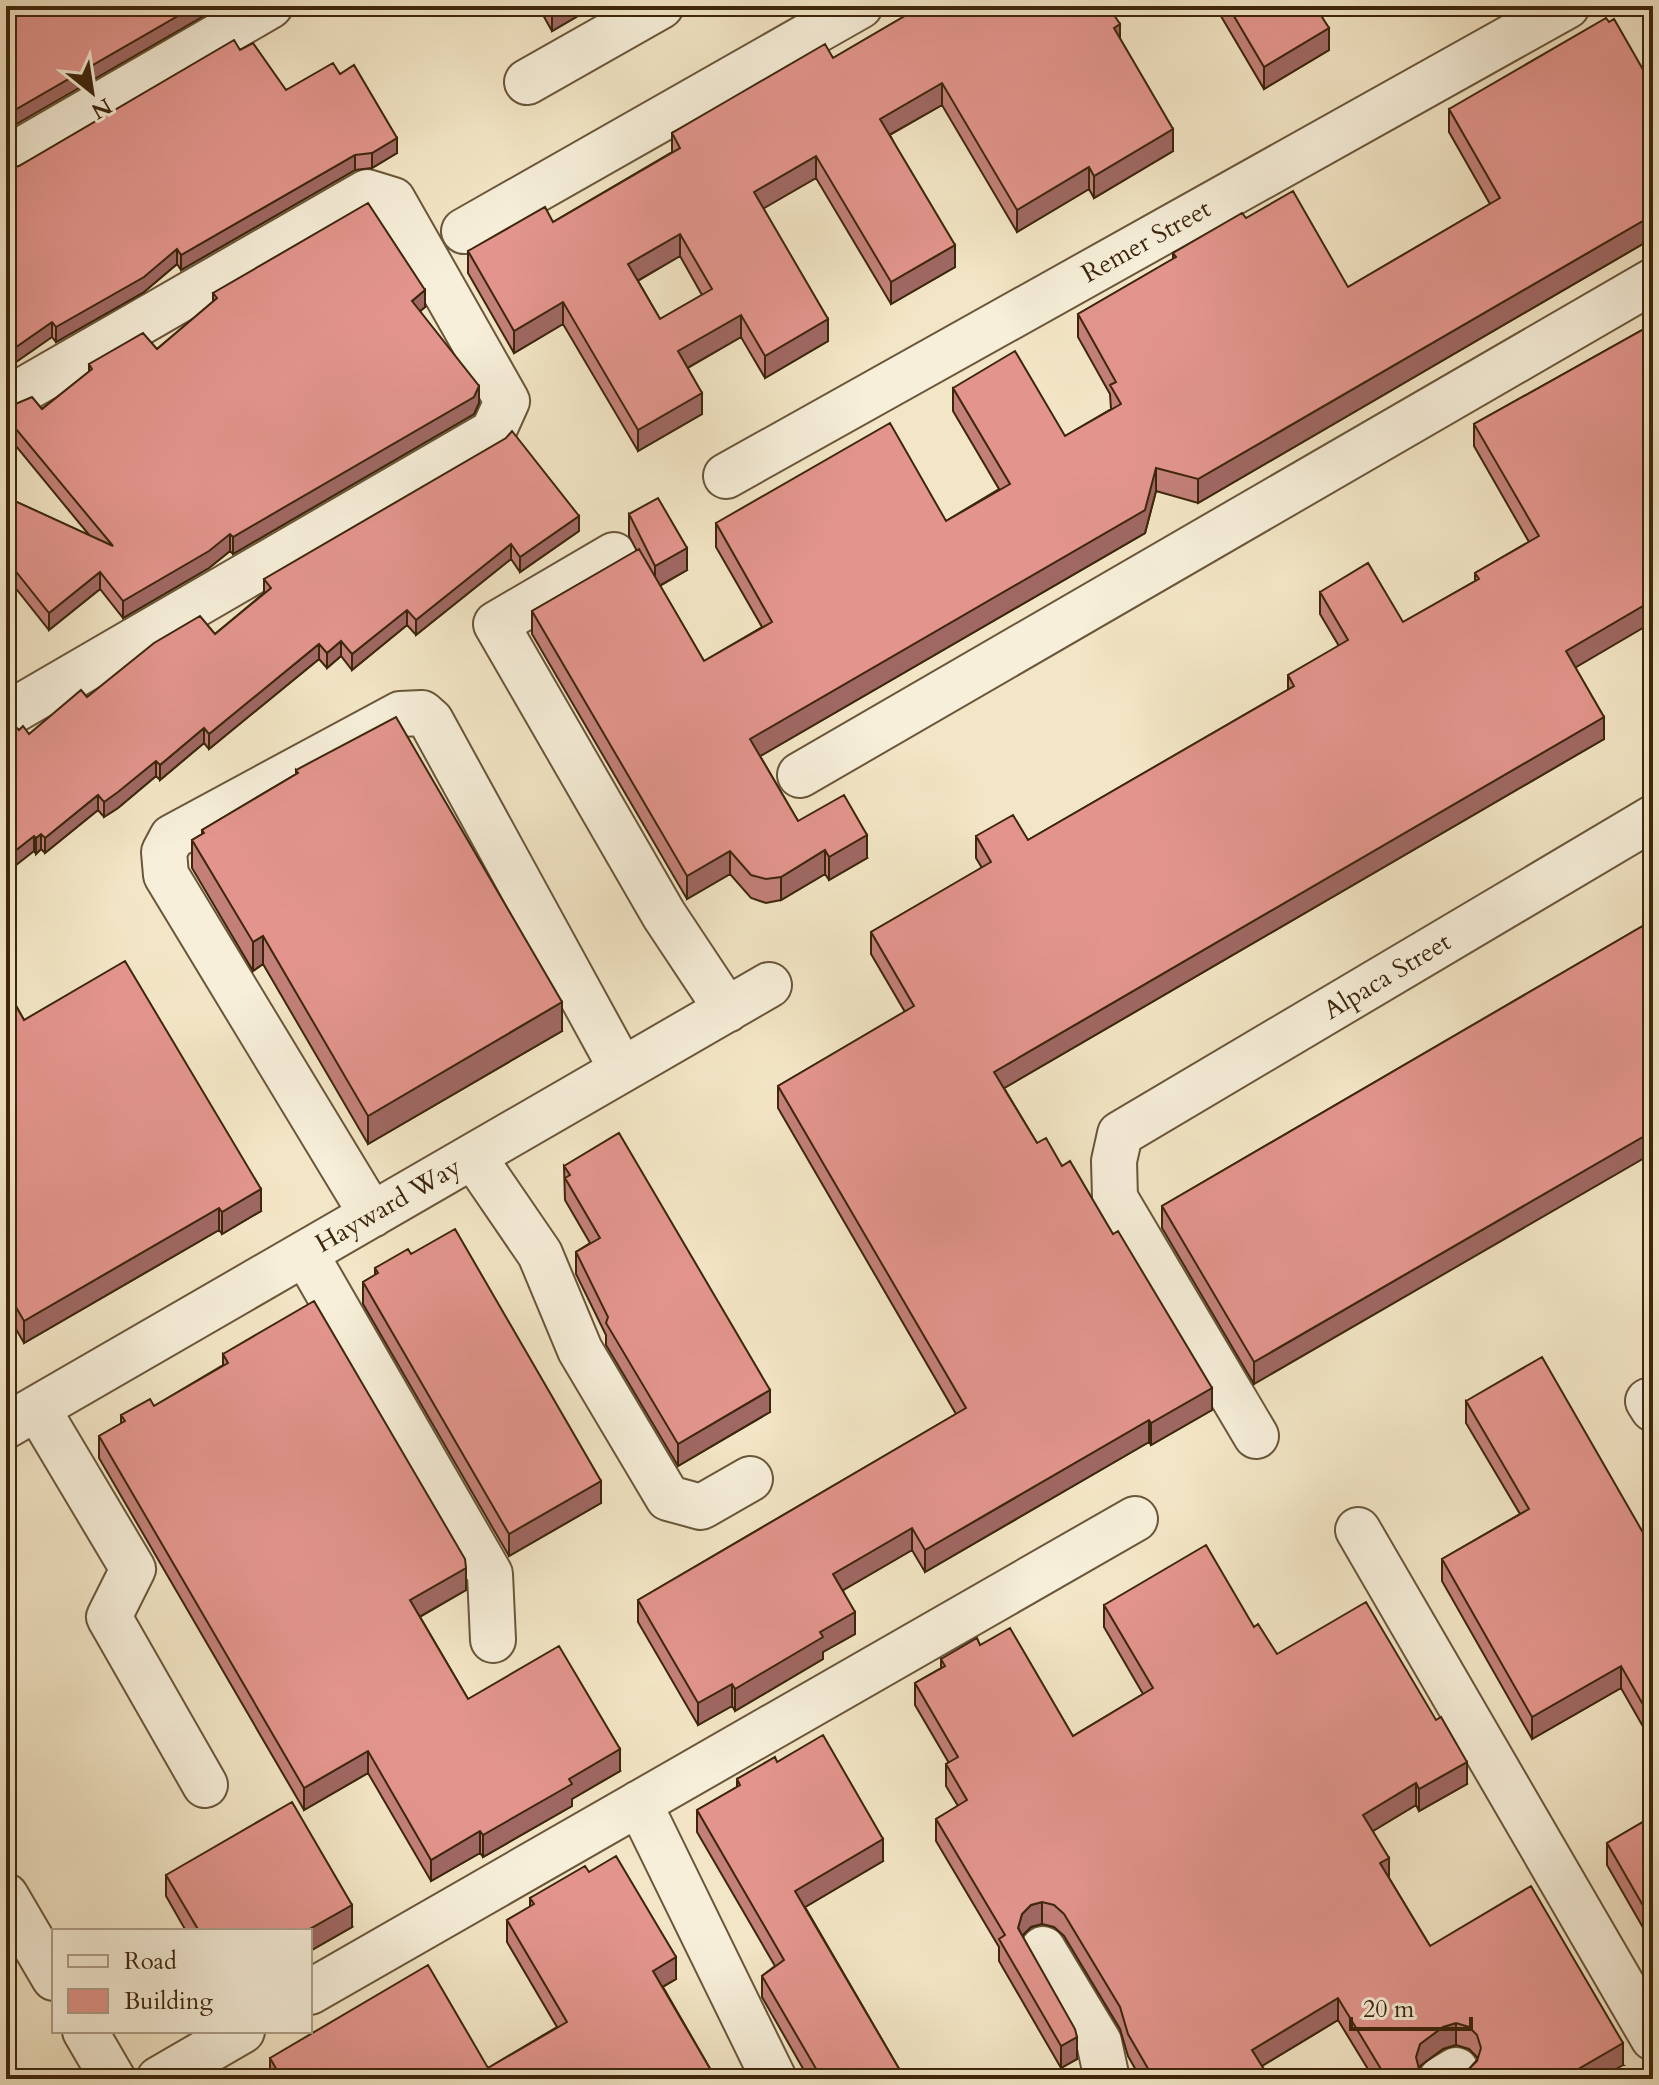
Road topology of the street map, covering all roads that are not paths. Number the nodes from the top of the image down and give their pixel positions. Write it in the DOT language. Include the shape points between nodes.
graph roads {
  1 [pos="270,6"];
  2 [pos="661,6"];
  3 [pos="860,6"];
  4 [pos="1567,6"];
  5 [pos="527,82"];
  6 [pos="6,159"];
  7 [pos="464,231"];
  8 [pos="1653,281"];
  9 [pos="6,400"];
  10 [pos="726,476"];
  11 [pos="614,555"];
  12 [pos="6,715"];
  13 [pos="800,775"];
  14 [pos="1653,818"];
  15 [pos="769,985"];
  16 [pos="727,1010"];
  17 [pos="622,1070"];
  18 [pos="473,1156"];
  19 [pos="372,1215"];
  20 [pos="305,1253"];
  21 [pos="21,1417"];
  22 [pos="1256,1436"];
  23 [pos="750,1479"];
  24 [pos="1135,1519"];
  25 [pos="1358,1530"];
  26 [pos="493,1640"];
  27 [pos="205,1785"];
  28 [pos="639,1803"];
  29 [pos="6,1896"];
  30 [pos="1043,1949"];
  31 [pos="52,1975"];
  32 [pos="312,1991"];
  33 [pos="86,2033"];
  34 [pos="239,2033"];
  35 [pos="1653,2038"];
  36 [pos="113,2079"];
  37 [pos="159,2079"];
  38 [pos="774,2079"];
  39 [pos="1107,2079"];
  1 -- 6 [label="street"];
  2 -- 5 [label="street"];
  3 -- 7 [label="street"];
  4 -- 10 [label="street, Remer Street"];
  8 -- 13 [label="street"];
  9 -- 12 [label="street" via="367,192 393,200 507,401 493,432"];
  11 -- 16 [label="street" via="496,624 664,915"];
  14 -- 22 [label="street, Alpaca Street" via="1120,1134 1115,1198"];
  15 -- 16 [label="street, Hayward Way"];
  16 -- 17 [label="street, Hayward Way"];
  17 -- 18 [label="street, Hayward Way"];
  17 -- 19 [label="street" via="422,713 400,714 172,837 164,852 166,875"];
  18 -- 19 [label="street, Hayward Way"];
  18 -- 23 [label="street" via="540,1254 580,1350 668,1498 701,1507"];
  19 -- 20 [label="street, Hayward Way"];
  20 -- 21 [label="street, Hayward Way"];
  20 -- 26 [label="street" via="490,1574"];
  21 -- 27 [label="street" via="133,1569 109,1617"];
  24 -- 28 [label="street"];
  25 -- 35 [label="street"];
  28 -- 32 [label="street"];
  28 -- 38 [label="street"];
  29 -- 31 [label="street"];
  30 -- 39 [label="street" via="1099,2042"];
  33 -- 36 [label="street"];
  34 -- 37 [label="street"];
}
